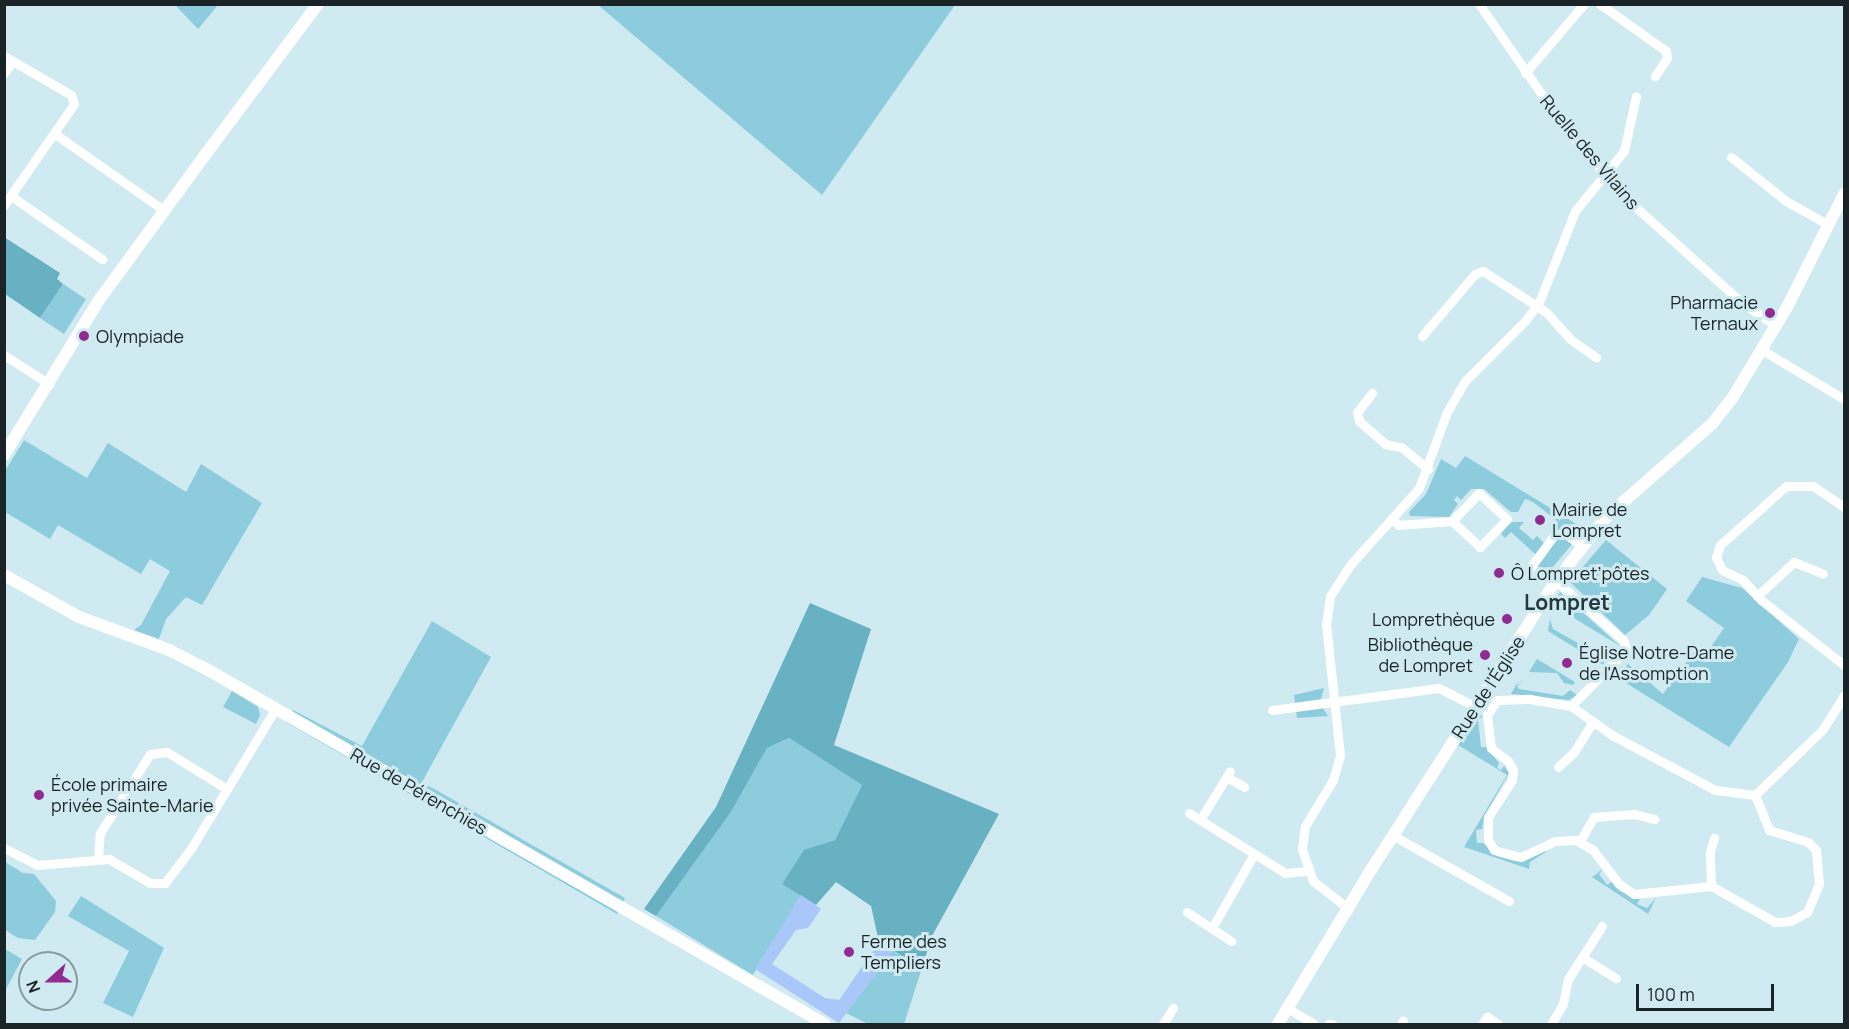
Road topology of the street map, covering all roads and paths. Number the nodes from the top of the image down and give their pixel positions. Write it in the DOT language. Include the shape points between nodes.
graph roads {
  1 [pos="318,4"];
  2 [pos="1479,4"];
  3 [pos="1584,4"];
  4 [pos="1600,4"];
  5 [pos="9,58"];
  6 [pos="4,73"];
  7 [pos="1525,73"];
  8 [pos="1655,76"];
  9 [pos="1636,96"];
  10 [pos="55,134"];
  11 [pos="1731,157"];
  12 [pos="1605,175"];
  13 [pos="1845,194"];
  14 [pos="11,196"];
  15 [pos="4,205"];
  16 [pos="162,208"];
  17 [pos="1829,225"];
  18 [pos="102,259"];
  19 [pos="1536,306"];
  20 [pos="1776,326"];
  21 [pos="1422,336"];
  22 [pos="1762,350"];
  23 [pos="4,355"];
  24 [pos="1596,357"];
  25 [pos="49,384"];
  26 [pos="1372,393"];
  27 [pos="1845,399"];
  28 [pos="4,455"];
  29 [pos="1428,469"];
  30 [pos="1845,507"];
  31 [pos="1392,519"];
  32 [pos="1452,521"];
  33 [pos="1582,546"];
  34 [pos="1530,568"];
  35 [pos="4,574"];
  36 [pos="1823,574"];
  37 [pos="1556,580"];
  38 [pos="1757,596"];
  39 [pos="1845,665"];
  40 [pos="1845,695"];
  41 [pos="1336,702"];
  42 [pos="1475,705"];
  43 [pos="1571,706"];
  44 [pos="276,708"];
  45 [pos="1272,710"];
  46 [pos="1488,712"];
  47 [pos="1593,722"];
  48 [pos="1558,767"];
  49 [pos="1244,788"];
  50 [pos="227,789"];
  51 [pos="1755,795"];
  52 [pos="1189,813"];
  53 [pos="1654,819"];
  54 [pos="1200,820"];
  55 [pos="1394,836"];
  56 [pos="1714,838"];
  57 [pos="1580,841"];
  58 [pos="4,848"];
  59 [pos="1254,854"];
  60 [pos="98,859"];
  61 [pos="1308,871"];
  62 [pos="1712,886"];
  63 [pos="1509,901"];
  64 [pos="1349,909"];
  65 [pos="1187,912"];
  66 [pos="1602,926"];
  67 [pos="1212,928"];
  68 [pos="1231,941"];
  69 [pos="1582,957"];
  70 [pos="1616,978"];
  71 [pos="1173,1008"];
  72 [pos="1289,1008"];
  73 [pos="825,1024"];
  74 [pos="1163,1024"];
  75 [pos="1278,1024"];
  76 [pos="1314,1024"];
  77 [pos="1482,1024"];
  78 [pos="1498,1024"];
  79 [pos="1551,1024"];
  1 -- 16 [label="main road"];
  2 -- 7 [label="street, Ruelle des Vilains"];
  3 -- 7 [label="street"];
  4 -- 8 [label="street" via="1666,51 1667,58"];
  5 -- 6 [label="street"];
  5 -- 10 [label="street" via="70,95 73,101"];
  7 -- 12 [label="street, Ruelle des Vilains"];
  9 -- 12 [label="street" via="1630,108 1626,146"];
  10 -- 14 [label="street"];
  10 -- 16 [label="street"];
  11 -- 17 [label="street" via="1786,201"];
  12 -- 19 [label="street" via="1571,218 1550,280"];
  12 -- 20 [label="street, Ruelle des Vilains" via="1634,207 1736,298"];
  13 -- 17 [label="main road, Rue de l'Église"];
  14 -- 15 [label="street"];
  14 -- 18 [label="street"];
  16 -- 25 [label="main road"];
  17 -- 20 [label="main road, Rue de l'Église"];
  19 -- 21 [label="street" via="1480,271"];
  19 -- 24 [label="street" via="1570,339"];
  19 -- 29 [label="street" via="1460,387 1442,424"];
  20 -- 22 [label="main road, Rue de l'Église"];
  22 -- 27 [label="street"];
  22 -- 33 [label="main road, Rue de l'Église" via="1717,419 1623,500"];
  23 -- 25 [label="street"];
  25 -- 28 [label="main road"];
  26 -- 29 [label="street" via="1357,412 1359,421 1385,444 1401,447"];
  29 -- 31 [label="street" via="1419,488"];
  30 -- 38 [label="street" via="1813,486 1790,485 1720,545 1716,554 1720,567 1743,580"];
  31 -- 32 [label="street" via="1398,525"];
  31 -- 41 [label="street" via="1350,565 1330,596 1326,625"];
  32 -- 32 [label="street" via="1480,547 1507,519 1479,493"];
  33 -- 34 [label="street" via="1568,535 1555,534"];
  33 -- 37 [label="main road, Rue de l'Église"];
  35 -- 44 [label="main road, Rue de Pérenchies" via="72,614 184,657"];
  36 -- 38 [label="street" via="1794,562"];
  37 -- 42 [label="main road, Rue de l'Église"];
  37 -- 43 [label="street" via="1625,643 1625,655"];
  38 -- 39 [label="street"];
  40 -- 51 [label="street" via="1823,729"];
  41 -- 42 [label="street" via="1439,687"];
  41 -- 45 [label="street"];
  41 -- 61 [label="street" via="1340,755 1333,780 1302,835"];
  42 -- 46 [label="street"];
  42 -- 55 [label="main road, Rue de l'Église"];
  43 -- 46 [label="street" via="1504,699 1497,700"];
  43 -- 47 [label="street"];
  44 -- 50 [label="street"];
  44 -- 73 [label="main road, Rue de Pérenchies"];
  46 -- 57 [label="street" via="1490,746 1509,761 1513,773 1488,817 1492,848 1502,855 1520,857 1555,841"];
  47 -- 48 [label="street" via="1577,748"];
  47 -- 51 [label="street" via="1715,790"];
  49 -- 54 [label="street" via="1228,774"];
  50 -- 60 [label="street" via="167,881 154,884 113,861"];
  50 -- 60 [label="street" via="167,752 150,753 100,833"];
  51 -- 62 [label="street" via="1769,830 1815,847 1820,879 1812,904 1800,917 1779,923"];
  52 -- 54 [label="street"];
  53 -- 57 [label="street" via="1634,814 1594,817"];
  54 -- 59 [label="street"];
  55 -- 63 [label="street"];
  55 -- 64 [label="main road, Rue de l'Église"];
  56 -- 62 [label="street" via="1710,852"];
  57 -- 62 [label="street" via="1593,850 1622,888 1634,894 1650,896"];
  58 -- 60 [label="street" via="37,865"];
  59 -- 61 [label="street" via="1288,874"];
  59 -- 67 [label="street"];
  61 -- 64 [label="street" via="1324,893"];
  64 -- 72 [label="main road, Rue de l'Église"];
  65 -- 67 [label="street"];
  66 -- 69 [label="street"];
  67 -- 68 [label="street"];
  69 -- 70 [label="street"];
  69 -- 79 [label="street" via="1568,979 1563,1004"];
  71 -- 74 [label="street"];
  72 -- 75 [label="main road, Rue de l'Église"];
  72 -- 76 [label="street"];
  77 -- 78 [label="street" via="1487,1017"];
}
